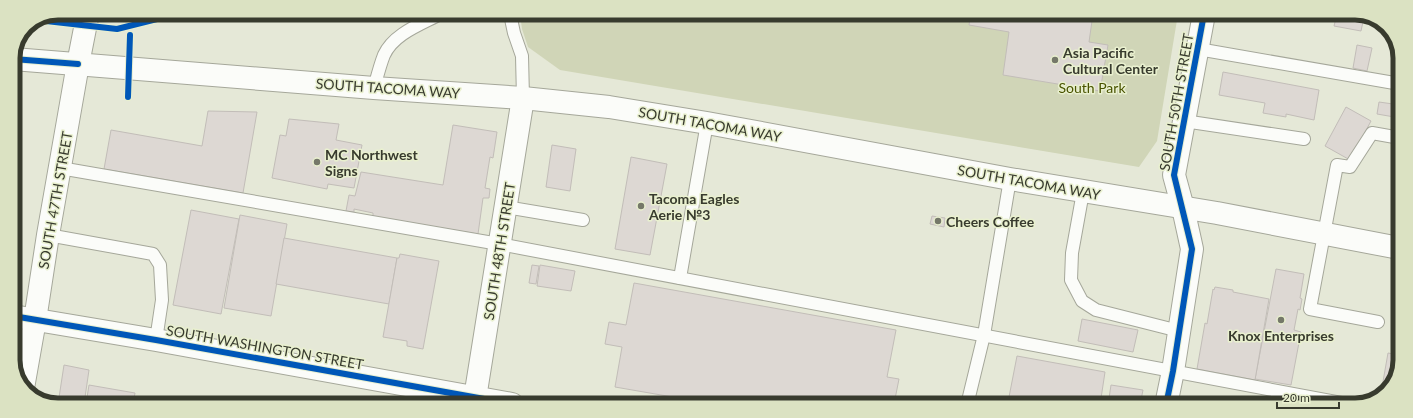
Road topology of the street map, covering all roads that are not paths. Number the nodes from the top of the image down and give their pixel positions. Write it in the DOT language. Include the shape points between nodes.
graph roads {
  1 [pos="87,20"];
  2 [pos="429,20"];
  3 [pos="511,20"];
  4 [pos="1203,20"];
  5 [pos="1198,49"];
  6 [pos="20,60"];
  7 [pos="78,64"];
  8 [pos="1393,83"];
  9 [pos="374,88"];
  10 [pos="523,98"];
  11 [pos="1184,121"];
  12 [pos="707,123"];
  13 [pos="1393,137"];
  14 [pos="1304,139"];
  15 [pos="60,168"];
  16 [pos="1010,179"];
  17 [pos="1083,192"];
  18 [pos="506,208"];
  19 [pos="1183,208"];
  20 [pos="583,220"];
  21 [pos="1324,234"];
  22 [pos="48,235"];
  23 [pos="500,244"];
  24 [pos="1393,247"];
  25 [pos="680,278"];
  26 [pos="20,317"];
  27 [pos="35,320"];
  28 [pos="1378,322"];
  29 [pos="1179,331"];
  30 [pos="984,335"];
  31 [pos="156,340"];
  32 [pos="1173,371"];
  33 [pos="25,378"];
  34 [pos="459,398"];
  35 [pos="475,398"];
  36 [pos="969,398"];
  37 [pos="1167,398"];
  38 [pos="1315,398"];
  1 -- 7 [label="street, SOUTH 47TH STREET"];
  2 -- 9 [label="lane" via="398,37 391,44 384,54"];
  3 -- 10 [label="lane" via="522,56"];
  4 -- 5 [label="street, SOUTH 50TH STREET"];
  5 -- 8 [label="lane"];
  5 -- 11 [label="street, SOUTH 50TH STREET"];
  6 -- 7 [label="street, SOUTH TACOMA WAY"];
  7 -- 9 [label="street, SOUTH TACOMA WAY"];
  7 -- 15 [label="street, SOUTH 47TH STREET"];
  9 -- 10 [label="street, SOUTH TACOMA WAY"];
  10 -- 12 [label="street, SOUTH TACOMA WAY" via="609,107"];
  10 -- 18 [label="street, SOUTH 48TH STREET"];
  11 -- 14 [label="lane"];
  11 -- 19 [label="street, SOUTH 50TH STREET" via="1174,175"];
  12 -- 16 [label="street, SOUTH TACOMA WAY"];
  12 -- 25 [label="lane"];
  13 -- 21 [label="lane" via="1372,133 1350,167 1337,165"];
  15 -- 22 [label="street, SOUTH 47TH STREET"];
  15 -- 23 [label="lane"];
  16 -- 17 [label="street, SOUTH TACOMA WAY"];
  16 -- 30 [label="lane"];
  17 -- 19 [label="street, SOUTH TACOMA WAY"];
  17 -- 29 [label="lane" via="1072,253 1071,280 1082,301 1096,310"];
  18 -- 20 [label="lane"];
  18 -- 23 [label="street, SOUTH 48TH STREET"];
  19 -- 21 [label="street, SOUTH TACOMA WAY"];
  19 -- 29 [label="street, SOUTH 50TH STREET" via="1192,249"];
  21 -- 24 [label="street, SOUTH TACOMA WAY"];
  21 -- 28 [label="lane" via="1310,309"];
  22 -- 27 [label="street, SOUTH 47TH STREET"];
  22 -- 31 [label="lane" via="153,254 160,265 162,300"];
  23 -- 25 [label="lane"];
  23 -- 35 [label="street, SOUTH 48TH STREET"];
  25 -- 30 [label="lane"];
  26 -- 27 [label="street, SOUTH WASHINGTON STREET"];
  27 -- 31 [label="street, SOUTH WASHINGTON STREET"];
  27 -- 33 [label="street, SOUTH 47TH STREET"];
  29 -- 32 [label="street, SOUTH 50TH STREET"];
  30 -- 32 [label="lane"];
  30 -- 36 [label="lane"];
  31 -- 34 [label="street, SOUTH WASHINGTON STREET"];
  32 -- 37 [label="street, SOUTH 50TH STREET"];
  32 -- 38 [label="lane"];
}
